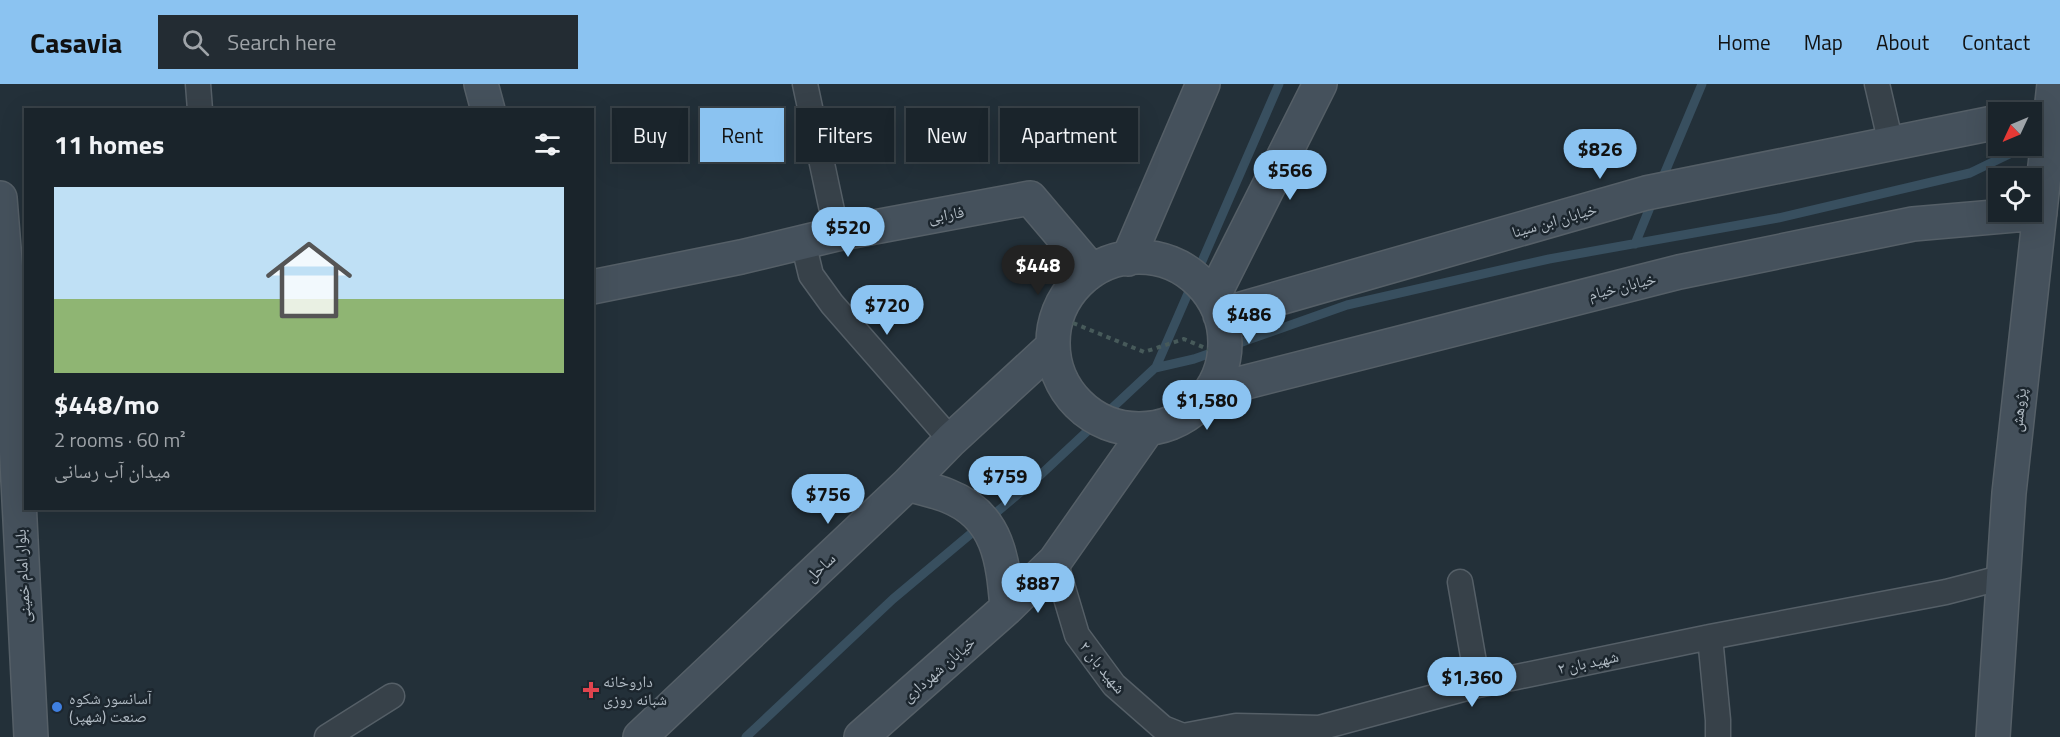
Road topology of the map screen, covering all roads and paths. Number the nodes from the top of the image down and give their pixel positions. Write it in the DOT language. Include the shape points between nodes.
graph roads {
  1 [pos="198,84"];
  2 [pos="481,84"];
  3 [pos="805,84"];
  4 [pos="1203,84"];
  5 [pos="1320,84"];
  6 [pos="1877,84"];
  7 [pos="2045,104"];
  8 [pos="200,108"];
  9 [pos="487,108"];
  10 [pos="1988,124"];
  11 [pos="1891,144"];
  12 [pos="2052,167"];
  13 [pos="0,198"];
  14 [pos="2042,205"];
  15 [pos="1988,218"];
  16 [pos="2039,222"];
  17 [pos="837,234"];
  18 [pos="803,242"];
  19 [pos="1128,259"];
  20 [pos="1092,271"];
  21 [pos="594,286"];
  22 [pos="1217,305"];
  23 [pos="18,323"];
  24 [pos="1054,331"];
  25 [pos="1217,373"];
  26 [pos="1147,430"];
  27 [pos="951,440"];
  28 [pos="908,484"];
  29 [pos="1055,561"];
  30 [pos="2004,577"];
  31 [pos="1460,582"];
  32 [pos="1007,608"];
  33 [pos="1710,637"];
  34 [pos="1478,685"];
  35 [pos="392,696"];
  36 [pos="1183,736"];
  37 [pos="31,737"];
  38 [pos="327,737"];
  39 [pos="640,737"];
  40 [pos="861,737"];
  41 [pos="1718,737"];
  42 [pos="1993,737"];
  1 -- 8 [label="street"];
  2 -- 9 [label="street"];
  3 -- 17 [label="street"];
  4 -- 19 [label="street"];
  5 -- 22 [label="street"];
  6 -- 11 [label="street"];
  7 -- 12 [label="street, پژوهش"];
  10 -- 11 [label="street, خیابان ابن سینا"];
  11 -- 22 [label="street, خیابان ابن سینا" via="1646,193"];
  12 -- 14 [label="street, پژوهش"];
  13 -- 23 [label="street, بلوار امام خمینی"];
  15 -- 25 [label="street, خیابان خیام" via="1913,224"];
  16 -- 30 [label="street, پژوهش" via="2009,493"];
  17 -- 18 [label="street, فارابی"];
  17 -- 20 [label="street, فارابی" via="1030,198"];
  18 -- 21 [label="street, فارابی"];
  18 -- 27 [label="street" via="811,275 832,304"];
  19 -- 20 [label="street"];
  19 -- 22 [label="street" via="1165,259 1185,268"];
  20 -- 24 [label="street, ساحل" via="1065,298"];
  22 -- 25 [label="street" via="1223,331"];
  23 -- 37 [label="street, بلوار امام خمینی"];
  24 -- 25 [label="path" via="1144,352 1184,339"];
  24 -- 26 [label="street" via="1056,372 1074,403 1110,425"];
  24 -- 27 [label="street, ساحل"];
  25 -- 26 [label="street" via="1198,405 1184,417"];
  26 -- 29 [label="street, خیابان شهرداری"];
  27 -- 28 [label="street, ساحل"];
  28 -- 32 [label="street" via="949,496 975,511 993,532 1004,568"];
  28 -- 39 [label="street, ساحل"];
  29 -- 32 [label="street, خیابان شهرداری"];
  29 -- 36 [label="street, شهید بان ۲" via="1077,635 1114,686 1163,728"];
  30 -- 33 [label="street, شهید بان ۲" via="1946,592"];
  30 -- 42 [label="street, پژوهش"];
  31 -- 34 [label="street"];
  32 -- 40 [label="street, خیابان شهرداری"];
  33 -- 34 [label="street, شهید بان ۲"];
  33 -- 41 [label="street"];
  34 -- 36 [label="street, شهید بان ۲" via="1319,728 1236,726"];
  35 -- 38 [label="street"];
}
